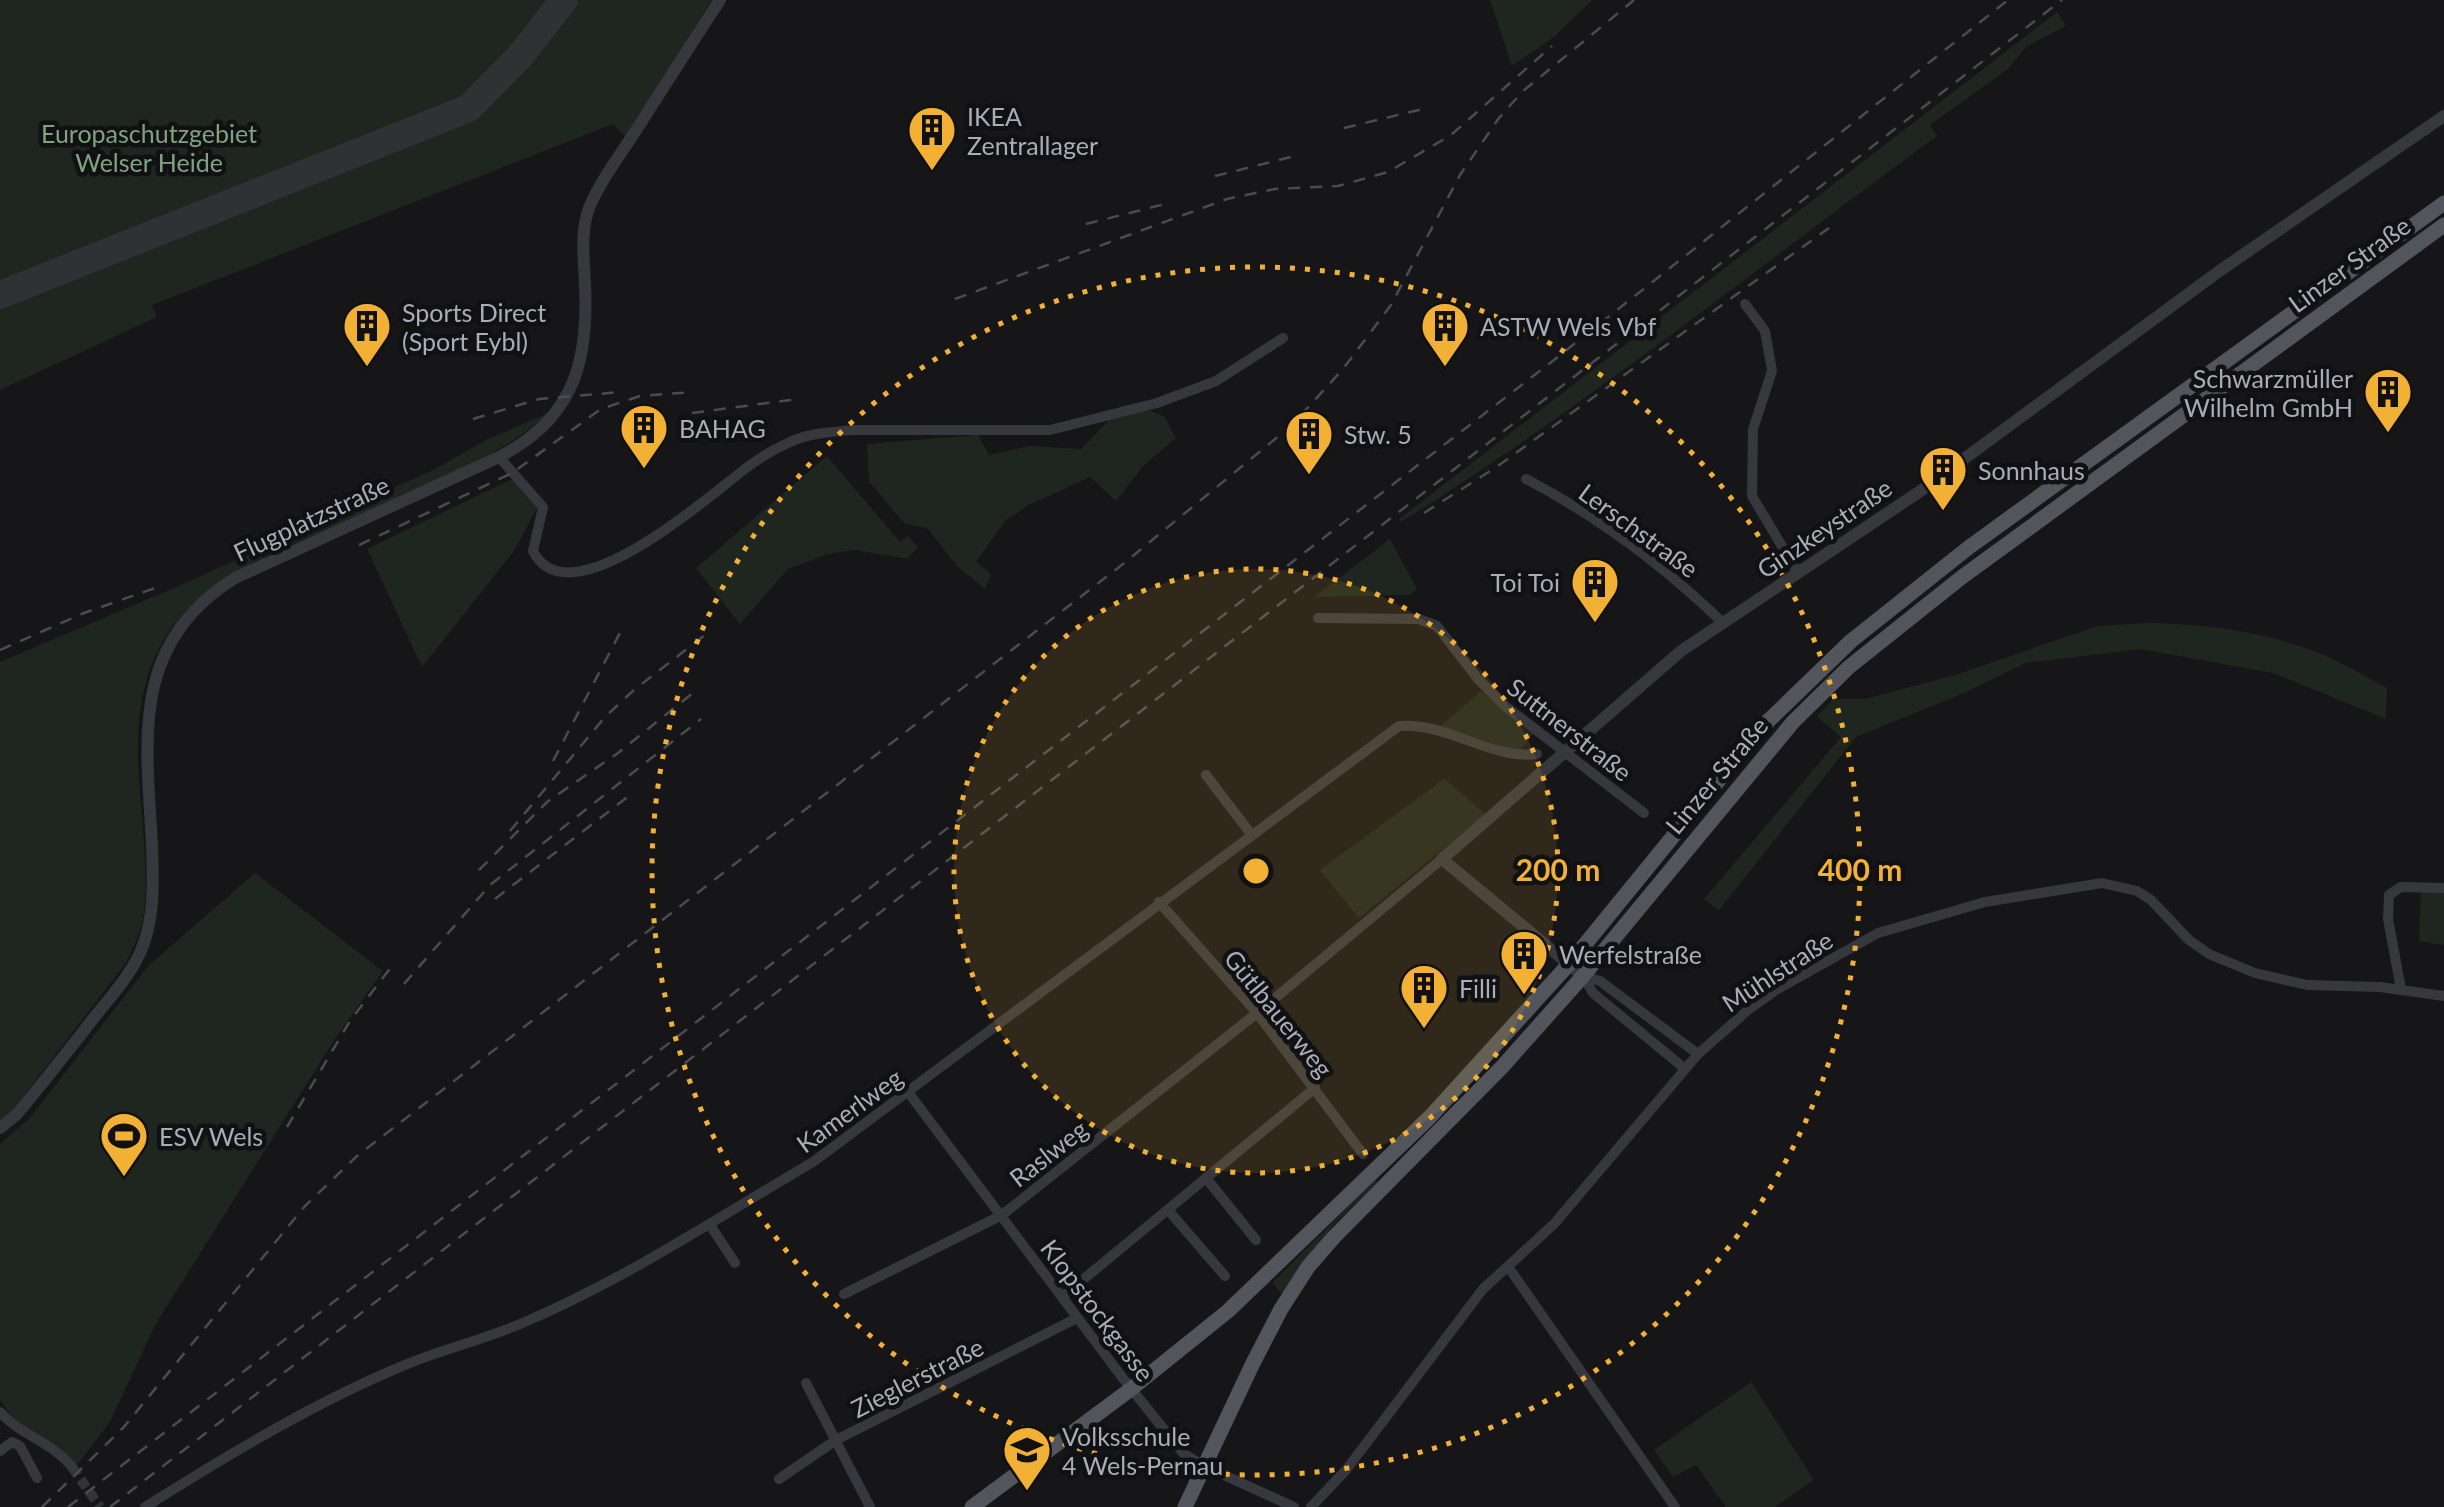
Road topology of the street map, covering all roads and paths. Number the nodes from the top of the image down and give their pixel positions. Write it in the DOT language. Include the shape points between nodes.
graph roads {
  1 [pos="720,0"];
  2 [pos="2444,116"];
  3 [pos="2444,203"];
  4 [pos="2444,226"];
  5 [pos="1745,304"];
  6 [pos="1283,338"];
  7 [pos="499,457"];
  8 [pos="1526,479"];
  9 [pos="1798,573"];
  10 [pos="1318,618"];
  11 [pos="1722,622"];
  12 [pos="1566,752"];
  13 [pos="1537,754"];
  14 [pos="1206,775"];
  15 [pos="1644,813"];
  16 [pos="1252,834"];
  17 [pos="1442,859"];
  18 [pos="2444,888"];
  19 [pos="1159,902"];
  20 [pos="1569,964"];
  21 [pos="1584,976"];
  22 [pos="2401,989"];
  23 [pos="2444,996"];
  24 [pos="1257,1012"];
  25 [pos="1698,1054"];
  26 [pos="1684,1068"];
  27 [pos="1315,1088"];
  28 [pos="908,1092"];
  29 [pos="0,1128"];
  30 [pos="1363,1154"];
  31 [pos="1206,1178"];
  32 [pos="1168,1210"];
  33 [pos="1002,1215"];
  34 [pos="710,1226"];
  35 [pos="1256,1240"];
  36 [pos="735,1263"];
  37 [pos="1509,1268"];
  38 [pos="1225,1276"];
  39 [pos="844,1294"];
  40 [pos="1062,1296"];
  41 [pos="1077,1318"];
  42 [pos="806,1383"];
  43 [pos="1131,1389"];
  44 [pos="0,1412"];
  45 [pos="836,1440"];
  46 [pos="0,1450"];
  47 [pos="1204,1466"];
  48 [pos="72,1467"];
  49 [pos="37,1478"];
  50 [pos="778,1479"];
  51 [pos="145,1507"];
  52 [pos="870,1507"];
  53 [pos="972,1507"];
  54 [pos="1186,1507"];
  55 [pos="1294,1507"];
  56 [pos="1312,1507"];
  57 [pos="1675,1507"];
  1 -- 7 [label="street, Flugplatzstraße" via="588,211 585,336 572,387 548,423"];
  2 -- 9 [label="street, Ginzkeystraße"];
  3 -- 20 [label="main road, Linzer Straße" via="1850,641 1763,726"];
  4 -- 21 [label="main road, Linzer Straße" via="1962,577 1849,668 1792,722"];
  5 -- 9 [label="street" via="1766,331 1772,371 1753,429 1752,496"];
  6 -- 7 [label="street" via="1216,381 1050,430 854,430 791,441 621,558 560,572 546,568 533,550 543,508"];
  7 -- 29 [label="street, Flugplatzstraße" via="235,578 175,635 148,706 153,892 143,945 116,990"];
  8 -- 11 [label="street, Lerschstraße" via="1574,504"];
  9 -- 11 [label="street, Ginzkeystraße"];
  10 -- 12 [label="street, Suttnerstraße" via="1419,618 1438,626 1489,690"];
  11 -- 12 [label="street, Ginzkeystraße" via="1643,681"];
  12 -- 15 [label="street, Suttnerstraße"];
  12 -- 17 [label="street, Ginzkeystraße"];
  13 -- 16 [label="street, Kamerlweg" via="1519,756 1400,726"];
  14 -- 16 [label="street"];
  16 -- 19 [label="street, Kamerlweg"];
  17 -- 20 [label="street"];
  17 -- 24 [label="street, Ginzkeystraße"];
  18 -- 22 [label="street" via="2400,887 2389,895"];
  19 -- 24 [label="street, Gütlbauerweg"];
  19 -- 28 [label="street, Kamerlweg"];
  20 -- 21 [label="street"];
  20 -- 43 [label="main road, Linzer Straße" via="1430,1117 1267,1276"];
  21 -- 25 [label="street"];
  21 -- 26 [label="street" via="1593,994"];
  21 -- 47 [label="main road, Linzer Straße" via="1308,1268"];
  22 -- 23 [label="street, Mühlstraße"];
  22 -- 25 [label="street, Mühlstraße" via="2307,985 2244,969 2189,940 2136,891 2082,884 1985,902 1878,933 1776,990"];
  24 -- 27 [label="street, Gütlbauerweg"];
  24 -- 33 [label="street, Raslweg"];
  25 -- 26 [label="street, Mühlstraße"];
  26 -- 37 [label="street, Mühlstraße"];
  27 -- 30 [label="street, Gütlbauerweg"];
  27 -- 31 [label="street"];
  28 -- 33 [label="street, Klopstockgasse"];
  28 -- 34 [label="street, Kamerlweg"];
  31 -- 32 [label="street"];
  31 -- 35 [label="street"];
  32 -- 38 [label="street"];
  32 -- 40 [label="street"];
  33 -- 39 [label="street, Raslweg"];
  33 -- 40 [label="street, Klopstockgasse"];
  34 -- 36 [label="street"];
  34 -- 51 [label="street, Kamerlweg" via="525,1322 353,1388"];
  37 -- 56 [label="street, Mühlstraße" via="1483,1289"];
  37 -- 57 [label="street"];
  40 -- 41 [label="street, Klopstockgasse"];
  41 -- 43 [label="street, Klopstockgasse"];
  41 -- 45 [label="street, Zieglerstraße"];
  42 -- 45 [label="street"];
  43 -- 47 [label="street, Klopstockgasse" via="1183,1453"];
  43 -- 53 [label="main road, Linzer Straße"];
  44 -- 48 [label="street"];
  45 -- 50 [label="street, Zieglerstraße"];
  45 -- 52 [label="street"];
  46 -- 49 [label="street" via="12,1442 20,1446"];
  47 -- 54 [label="main road, Linzer Straße"];
  47 -- 55 [label="street, Klopstockgasse"];
}
